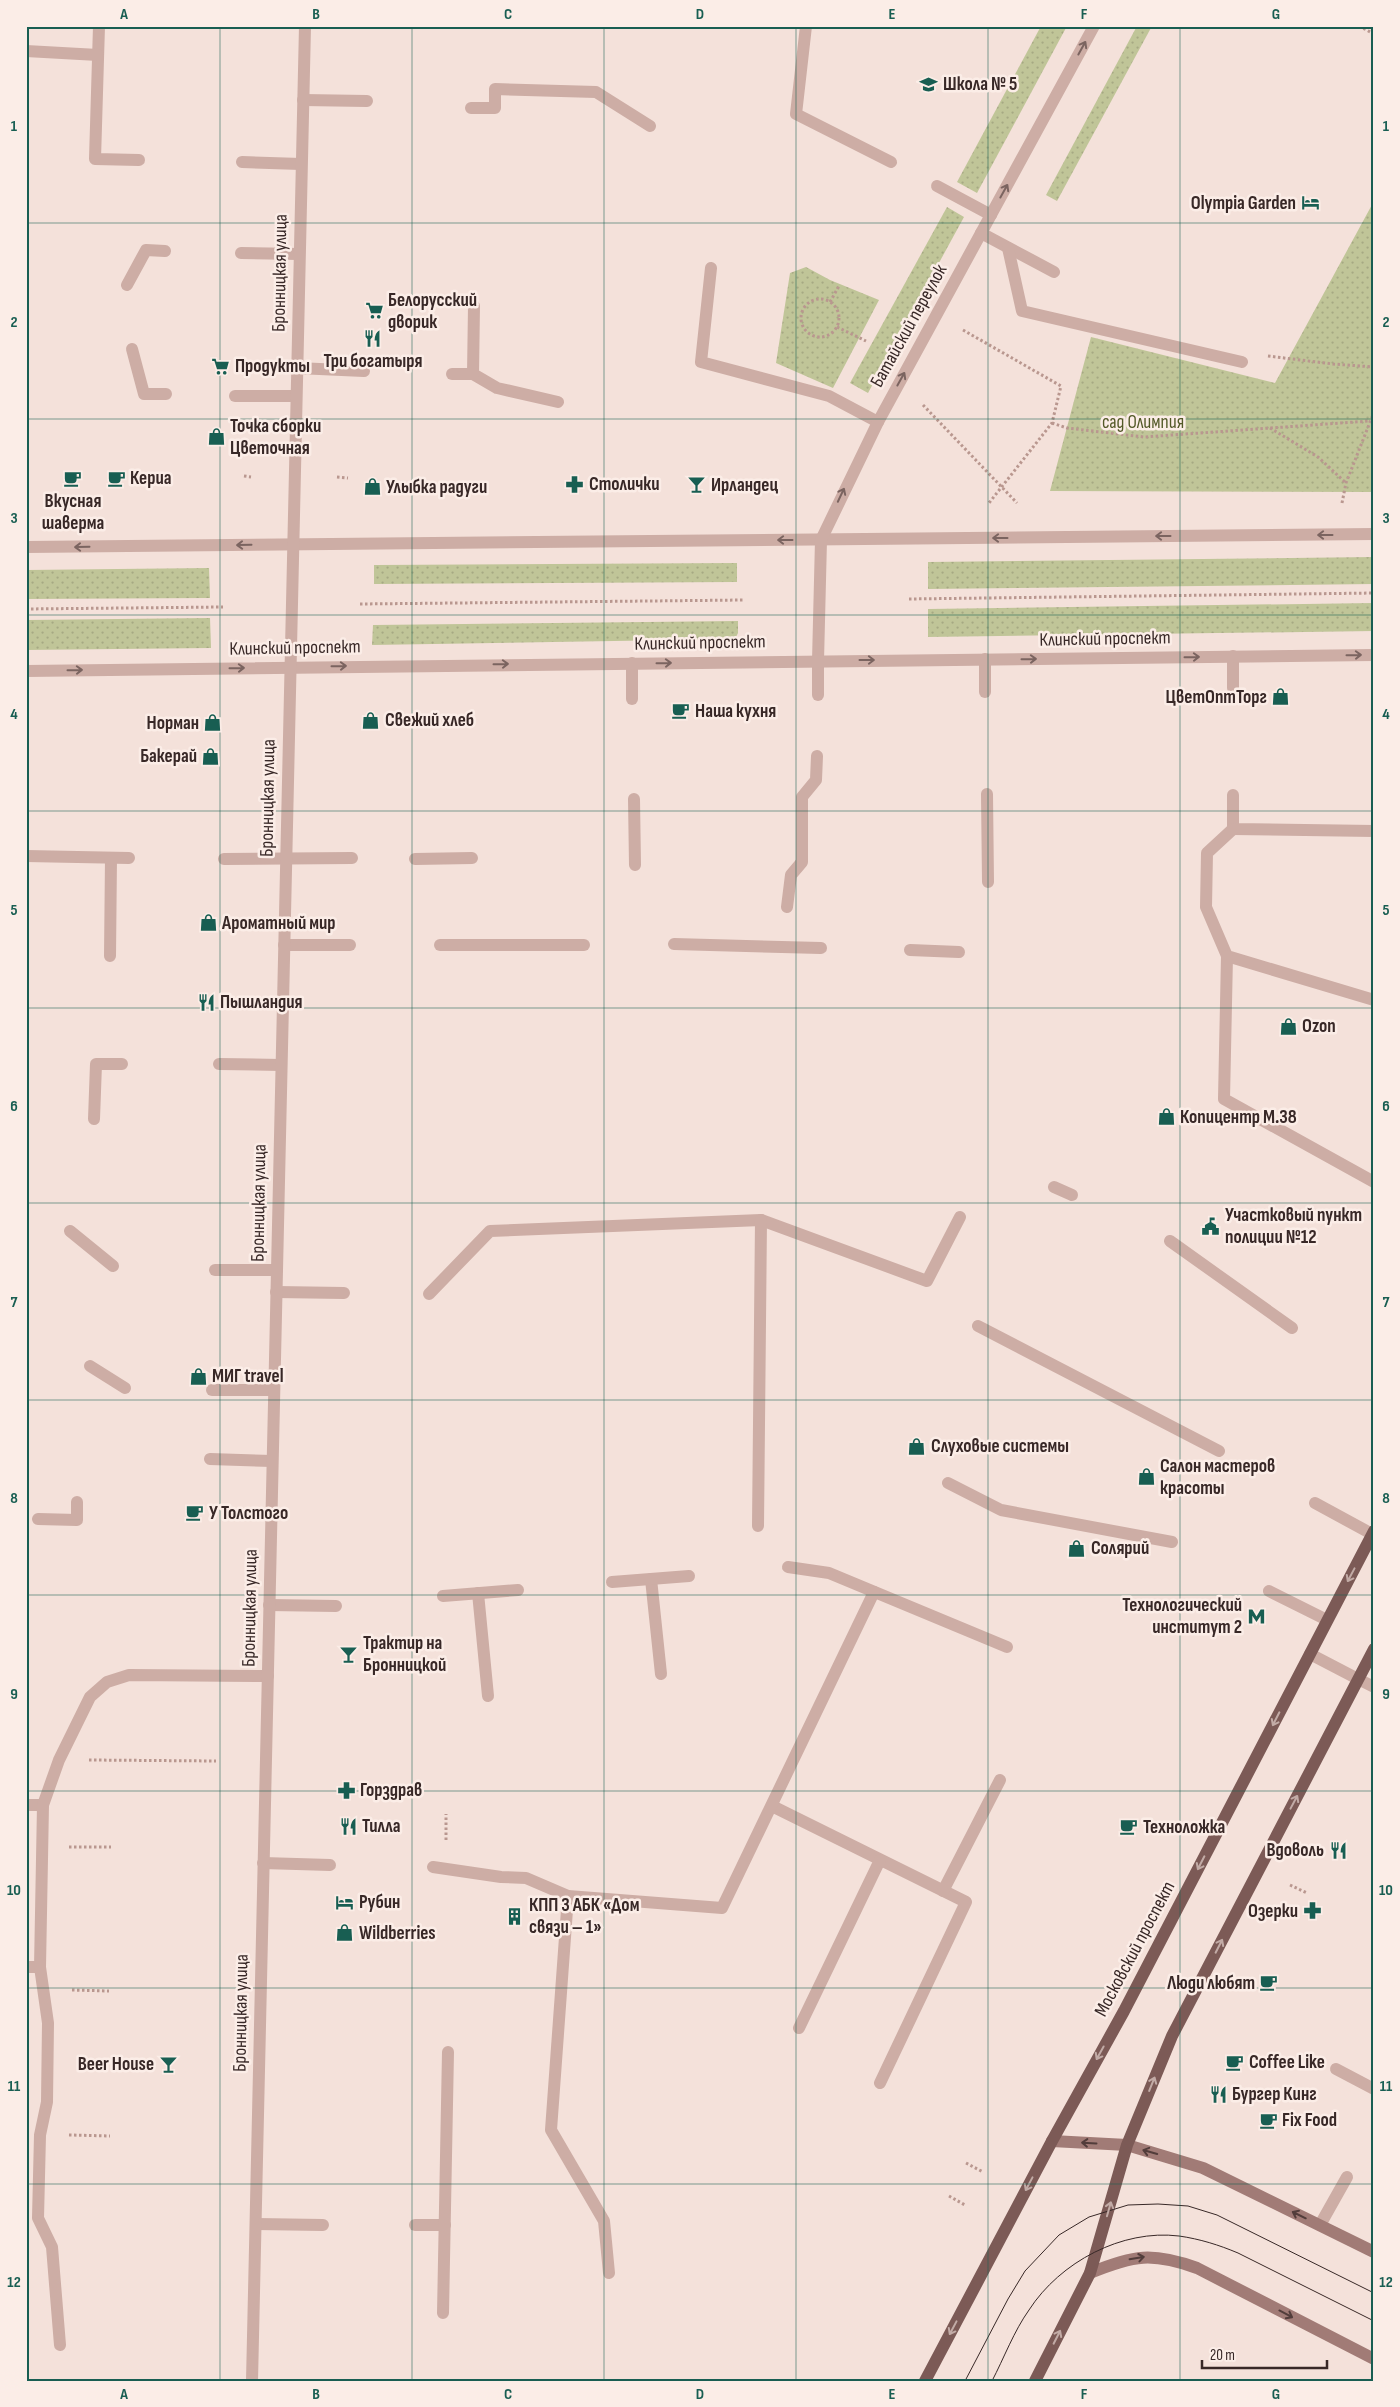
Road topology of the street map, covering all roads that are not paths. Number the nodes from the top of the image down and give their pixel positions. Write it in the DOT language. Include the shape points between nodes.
graph roads {
  1 [pos="99,26"];
  2 [pos="305,26"];
  3 [pos="806,26"];
  4 [pos="1094,26"];
  5 [pos="26,51"];
  6 [pos="98,55"];
  7 [pos="303,100"];
  8 [pos="367,101"];
  9 [pos="471,108"];
  10 [pos="650,126"];
  11 [pos="139,160"];
  12 [pos="242,162"];
  13 [pos="891,162"];
  14 [pos="301,164"];
  15 [pos="937,186"];
  16 [pos="991,214"];
  17 [pos="981,233"];
  18 [pos="1008,248"];
  19 [pos="165,251"];
  20 [pos="241,253"];
  21 [pos="299,254"];
  22 [pos="711,268"];
  23 [pos="1054,272"];
  24 [pos="127,285"];
  25 [pos="474,306"];
  26 [pos="132,349"];
  27 [pos="1242,362"];
  28 [pos="297,368"];
  29 [pos="364,371"];
  30 [pos="452,374"];
  31 [pos="473,374"];
  32 [pos="166,394"];
  33 [pos="235,396"];
  34 [pos="296,396"];
  35 [pos="558,402"];
  36 [pos="878,422"];
  37 [pos="1374,534"];
  38 [pos="821,540"];
  39 [pos="293,544"];
  40 [pos="26,547"];
  41 [pos="1374,655"];
  42 [pos="1233,656"];
  43 [pos="985,659"];
  44 [pos="818,661"];
  45 [pos="632,663"];
  46 [pos="290,667"];
  47 [pos="26,671"];
  48 [pos="1233,688"];
  49 [pos="985,692"];
  50 [pos="818,695"];
  51 [pos="632,699"];
  52 [pos="817,756"];
  53 [pos="987,794"];
  54 [pos="1233,795"];
  55 [pos="634,799"];
  56 [pos="1233,829"];
  57 [pos="1374,831"];
  58 [pos="26,856"];
  59 [pos="111,858"];
  60 [pos="129,858"];
  61 [pos="352,858"];
  62 [pos="472,858"];
  63 [pos="224,859"];
  64 [pos="415,859"];
  65 [pos="286,860"];
  66 [pos="635,865"];
  67 [pos="988,882"];
  68 [pos="787,907"];
  69 [pos="674,944"];
  70 [pos="284,945"];
  71 [pos="350,945"];
  72 [pos="440,945"];
  73 [pos="584,945"];
  74 [pos="820,948"];
  75 [pos="910,950"];
  76 [pos="959,952"];
  77 [pos="110,956"];
  78 [pos="1227,956"];
  79 [pos="1374,1000"];
  80 [pos="122,1064"];
  81 [pos="219,1064"];
  82 [pos="281,1066"];
  83 [pos="94,1119"];
  84 [pos="1374,1182"];
  85 [pos="1054,1187"];
  86 [pos="1072,1195"];
  87 [pos="960,1217"];
  88 [pos="762,1220"];
  89 [pos="70,1231"];
  90 [pos="1170,1241"];
  91 [pos="113,1266"];
  92 [pos="215,1270"];
  93 [pos="276,1270"];
  94 [pos="276,1292"];
  95 [pos="344,1293"];
  96 [pos="429,1294"];
  97 [pos="978,1326"];
  98 [pos="1292,1328"];
  99 [pos="90,1366"];
  100 [pos="125,1388"];
  101 [pos="212,1390"];
  102 [pos="274,1390"];
  103 [pos="1219,1451"];
  104 [pos="210,1459"];
  105 [pos="272,1461"];
  106 [pos="948,1483"];
  107 [pos="77,1502"];
  108 [pos="1315,1503"];
  109 [pos="38,1519"];
  110 [pos="758,1526"];
  111 [pos="1373,1533"];
  112 [pos="1172,1542"];
  113 [pos="788,1567"];
  114 [pos="689,1576"];
  115 [pos="651,1579"];
  116 [pos="612,1582"];
  117 [pos="518,1590"];
  118 [pos="1269,1591"];
  119 [pos="874,1592"];
  120 [pos="478,1593"];
  121 [pos="442,1596"];
  122 [pos="269,1605"];
  123 [pos="336,1606"];
  124 [pos="1327,1620"];
  125 [pos="1006,1648"];
  126 [pos="1374,1649"];
  127 [pos="1310,1654"];
  128 [pos="661,1674"];
  129 [pos="268,1676"];
  130 [pos="1358,1679"];
  131 [pos="1374,1687"];
  132 [pos="488,1696"];
  133 [pos="1000,1780"];
  134 [pos="26,1805"];
  135 [pos="43,1805"];
  136 [pos="772,1806"];
  137 [pos="880,1860"];
  138 [pos="264,1864"];
  139 [pos="330,1865"];
  140 [pos="433,1867"];
  141 [pos="943,1891"];
  142 [pos="568,1896"];
  143 [pos="26,1967"];
  144 [pos="40,1967"];
  145 [pos="798,2028"];
  146 [pos="448,2052"];
  147 [pos="1336,2069"];
  148 [pos="880,2083"];
  149 [pos="1374,2089"];
  150 [pos="1052,2141"];
  151 [pos="1127,2146"];
  152 [pos="1347,2177"];
  153 [pos="32,2185"];
  154 [pos="256,2224"];
  155 [pos="324,2225"];
  156 [pos="445,2225"];
  157 [pos="1320,2225"];
  158 [pos="415,2226"];
  159 [pos="1374,2252"];
  160 [pos="609,2273"];
  161 [pos="1090,2273"];
  162 [pos="443,2313"];
  163 [pos="60,2345"];
  164 [pos="1374,2359"];
  165 [pos="925,2380"];
  166 [pos="252,2381"];
  167 [pos="1035,2381"];
  1 -- 6 [label="street"];
  2 -- 7 [label="street, Бронницкая улица"];
  3 -- 13 [label="street" via="796,114"];
  16 -- 4 [label="street, Батайский переулок, one-way"];
  5 -- 6 [label="street"];
  6 -- 11 [label="street" via="95,159"];
  7 -- 8 [label="street"];
  7 -- 14 [label="street, Бронницкая улица"];
  9 -- 10 [label="street" via="495,108 495,89 596,92"];
  12 -- 14 [label="street"];
  14 -- 21 [label="street, Бронницкая улица"];
  15 -- 16 [label="street"];
  16 -- 17 [label="street, Батайский переулок"];
  17 -- 18 [label="street"];
  36 -- 17 [label="street, Батайский переулок, one-way"];
  18 -- 23 [label="street"];
  18 -- 27 [label="street" via="1022,311"];
  19 -- 24 [label="street" via="146,250"];
  20 -- 21 [label="street"];
  21 -- 28 [label="street, Бронницкая улица"];
  22 -- 36 [label="street" via="701,362 829,396"];
  25 -- 31 [label="street"];
  26 -- 32 [label="street" via="144,394"];
  28 -- 29 [label="street"];
  28 -- 34 [label="street, Бронницкая улица"];
  30 -- 31 [label="street"];
  31 -- 35 [label="street" via="498,388"];
  33 -- 34 [label="street"];
  34 -- 39 [label="street, Бронницкая улица"];
  38 -- 36 [label="street, Батайский переулок, one-way"];
  37 -- 38 [label="street, one-way"];
  38 -- 39 [label="street, one-way"];
  38 -- 44 [label="street, Батайский переулок"];
  39 -- 40 [label="street, one-way"];
  39 -- 46 [label="street, Бронницкая улица"];
  42 -- 41 [label="street, Клинский проспект, one-way"];
  43 -- 42 [label="street, Клинский проспект, one-way"];
  42 -- 48 [label="street"];
  44 -- 43 [label="street, Клинский проспект, one-way"];
  43 -- 49 [label="street"];
  45 -- 44 [label="street, Клинский проспект, one-way"];
  44 -- 50 [label="street, Батайский переулок"];
  46 -- 45 [label="street, Клинский проспект, one-way"];
  45 -- 51 [label="street"];
  47 -- 46 [label="street, Клинский проспект, one-way"];
  46 -- 65 [label="street, Бронницкая улица"];
  52 -- 68 [label="street" via="816,780 802,797 802,862 790,875"];
  53 -- 67 [label="street"];
  54 -- 56 [label="street"];
  55 -- 66 [label="street"];
  56 -- 57 [label="street"];
  56 -- 78 [label="street" via="1207,853 1206,907"];
  58 -- 59 [label="street"];
  59 -- 60 [label="street"];
  59 -- 77 [label="street"];
  61 -- 65 [label="street"];
  62 -- 64 [label="street"];
  63 -- 65 [label="street"];
  65 -- 70 [label="street, Бронницкая улица"];
  69 -- 74 [label="street"];
  70 -- 71 [label="street"];
  70 -- 82 [label="street, Бронницкая улица"];
  72 -- 73 [label="street"];
  75 -- 76 [label="street"];
  78 -- 79 [label="street"];
  78 -- 84 [label="street" via="1224,1099"];
  80 -- 83 [label="street" via="96,1064"];
  81 -- 82 [label="street"];
  82 -- 93 [label="street, Бронницкая улица"];
  85 -- 86 [label="street"];
  87 -- 88 [label="street" via="928,1281"];
  88 -- 96 [label="street" via="490,1231"];
  88 -- 110 [label="street"];
  89 -- 91 [label="street"];
  90 -- 98 [label="street"];
  92 -- 93 [label="street"];
  93 -- 94 [label="street, Бронницкая улица"];
  94 -- 95 [label="street"];
  94 -- 102 [label="street, Бронницкая улица"];
  97 -- 103 [label="street"];
  99 -- 100 [label="street"];
  101 -- 102 [label="street"];
  102 -- 105 [label="street, Бронницкая улица"];
  104 -- 105 [label="street"];
  105 -- 122 [label="street, Бронницкая улица"];
  106 -- 112 [label="street" via="1001,1510"];
  107 -- 109 [label="street" via="77,1520"];
  108 -- 111 [label="street"];
  111 -- 124 [label="main road, Московский проспект, one-way"];
  113 -- 119 [label="street" via="829,1573"];
  114 -- 115 [label="street"];
  115 -- 116 [label="street"];
  115 -- 128 [label="street"];
  117 -- 120 [label="street"];
  118 -- 124 [label="street"];
  119 -- 125 [label="street"];
  119 -- 136 [label="street"];
  120 -- 121 [label="street"];
  120 -- 132 [label="street"];
  122 -- 123 [label="street"];
  122 -- 129 [label="street, Бронницкая улица"];
  124 -- 127 [label="main road, Московский проспект"];
  126 -- 130 [label="main road"];
  127 -- 130 [label="street"];
  127 -- 150 [label="main road, Московский проспект, one-way" via="1124,2011"];
  129 -- 135 [label="street" via="129,1675 108,1682 90,1697 59,1760"];
  129 -- 138 [label="street, Бронницкая улица"];
  130 -- 131 [label="street"];
  151 -- 130 [label="main road, one-way" via="1172,2036"];
  133 -- 141 [label="street"];
  134 -- 135 [label="street"];
  135 -- 144 [label="street"];
  136 -- 137 [label="street"];
  136 -- 142 [label="street" via="722,1908"];
  137 -- 141 [label="street"];
  137 -- 145 [label="street"];
  138 -- 139 [label="street"];
  138 -- 154 [label="street, Бронницкая улица"];
  140 -- 142 [label="street" via="526,1878"];
  141 -- 148 [label="street" via="966,1902"];
  142 -- 160 [label="street" via="551,2130 604,2221"];
  143 -- 144 [label="street"];
  144 -- 153 [label="street" via="48,2023 47,2092"];
  146 -- 156 [label="street"];
  147 -- 149 [label="street"];
  151 -- 150 [label="main road, one-way"];
  150 -- 165 [label="main road, Московский проспект, one-way"];
  157 -- 151 [label="main road, one-way" via="1203,2168"];
  161 -- 151 [label="main road, one-way"];
  152 -- 157 [label="street"];
  153 -- 163 [label="street" via="38,2218 52,2247"];
  154 -- 155 [label="street"];
  154 -- 166 [label="street, Бронницкая улица"];
  156 -- 158 [label="street"];
  156 -- 162 [label="street"];
  157 -- 159 [label="main road"];
  161 -- 164 [label="main road, one-way" via="1140,2257 1168,2258 1197,2268"];
  167 -- 161 [label="main road, one-way"];
}
